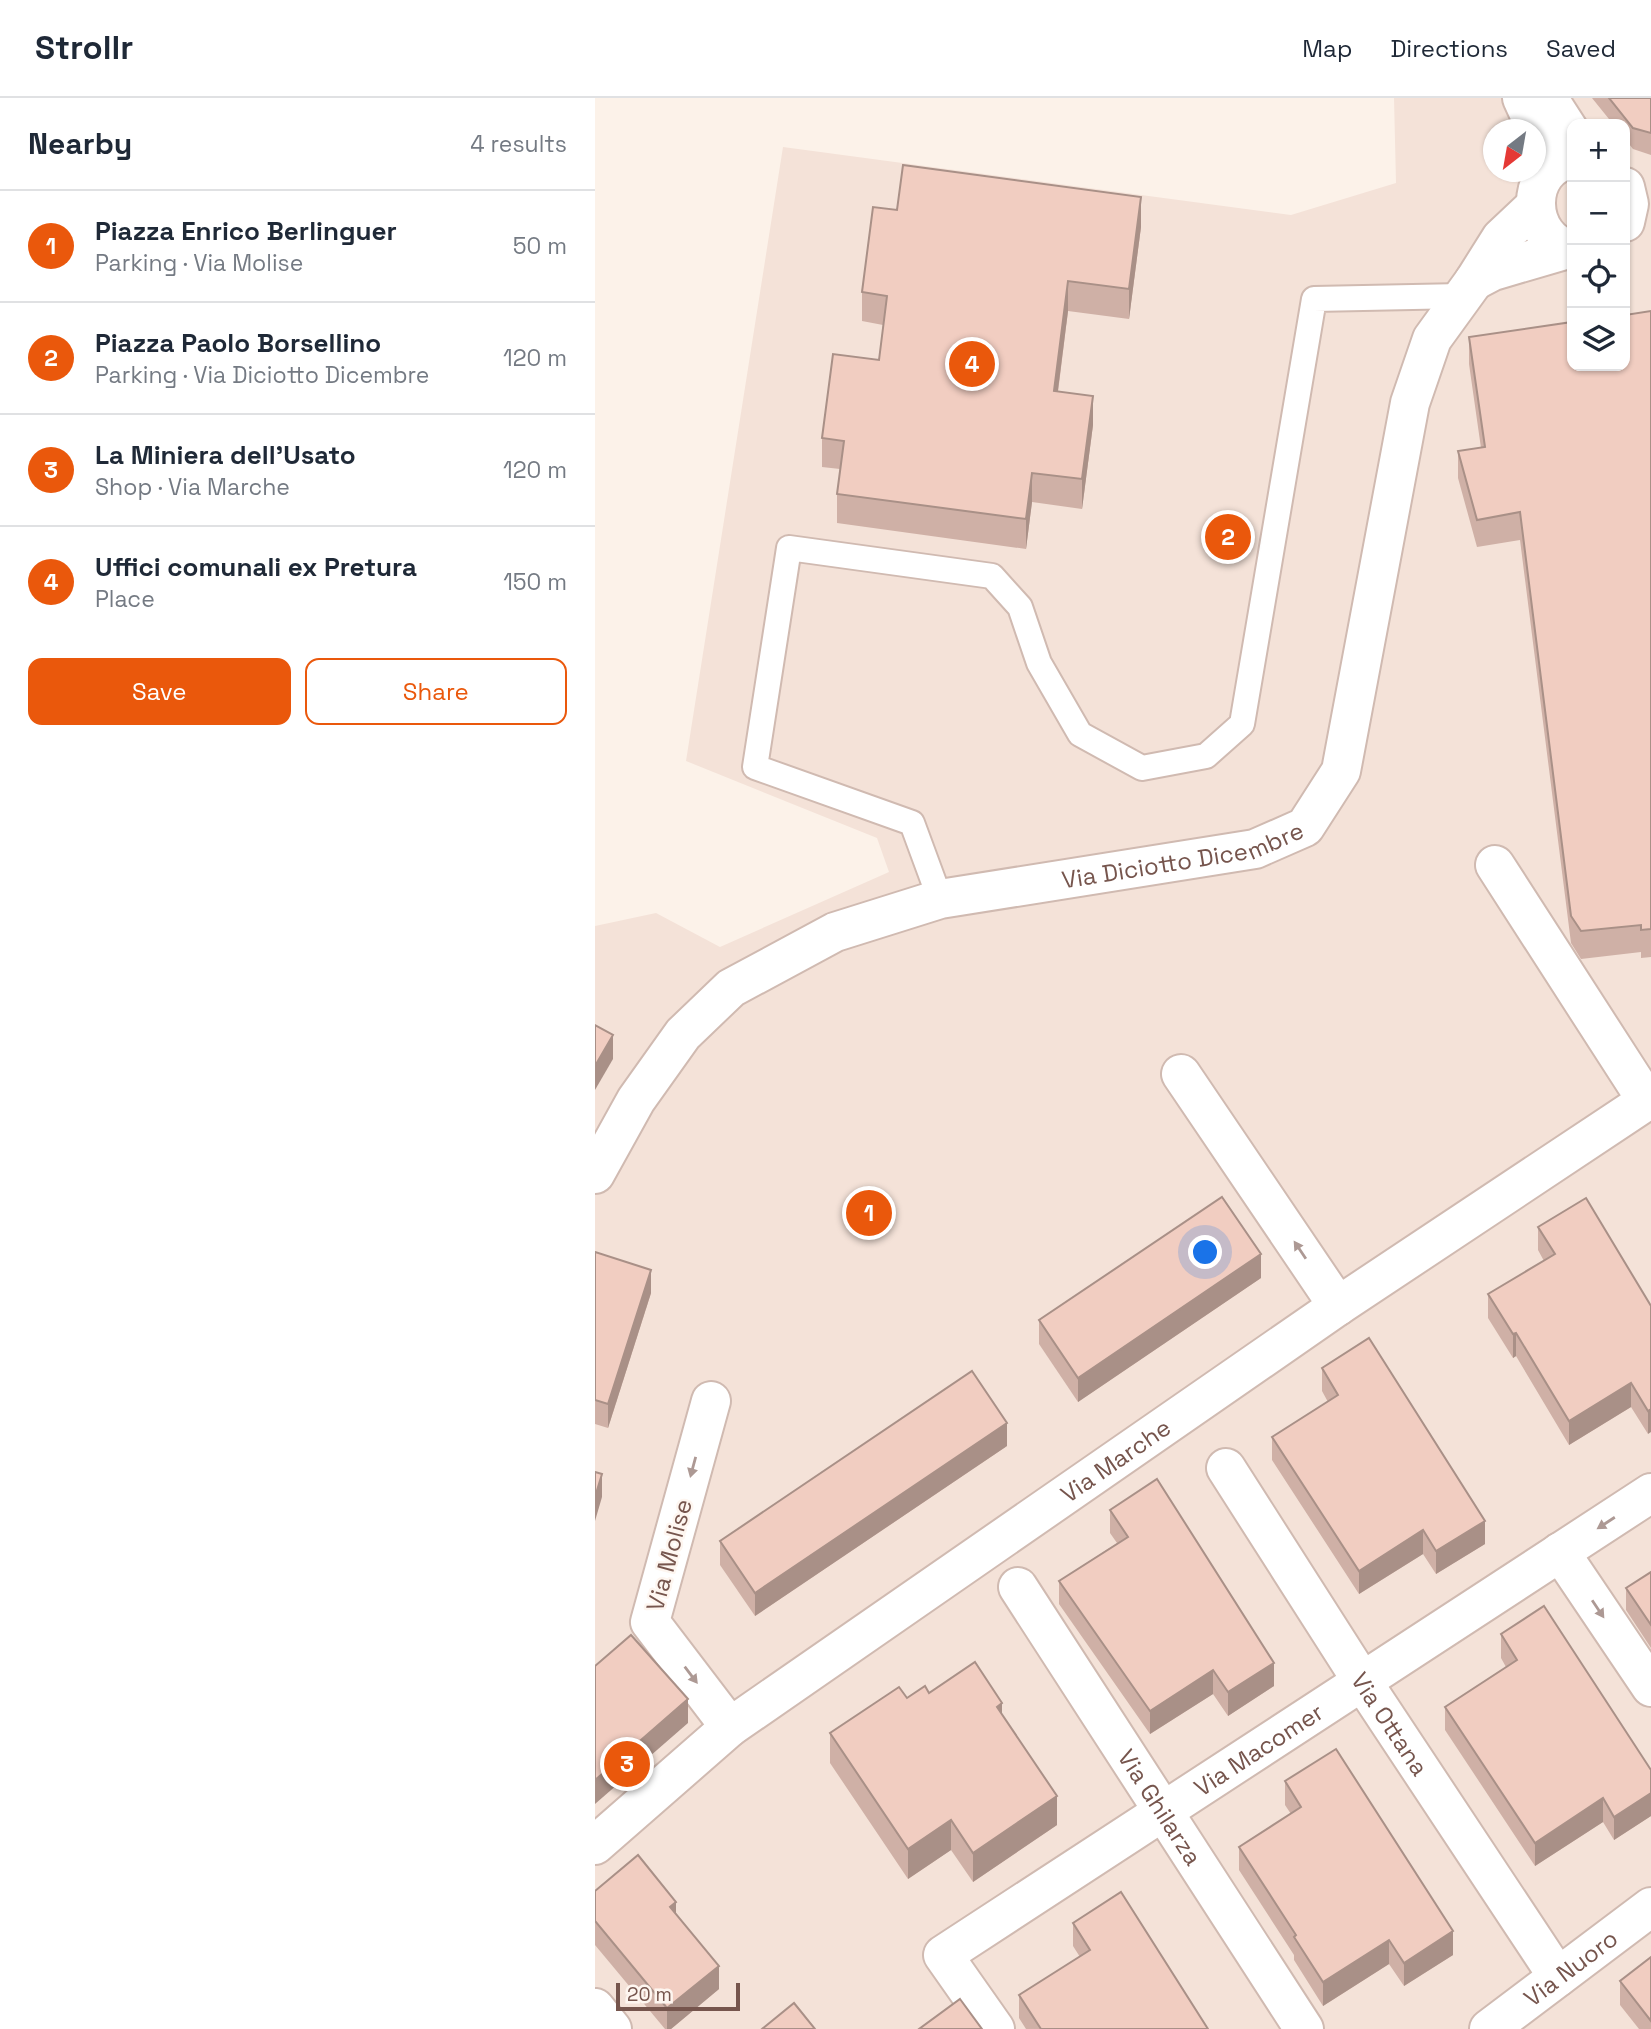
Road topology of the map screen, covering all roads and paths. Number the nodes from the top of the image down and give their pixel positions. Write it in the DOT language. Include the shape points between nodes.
graph roads {
  1 [pos="1522,98"];
  2 [pos="1551,98"];
  3 [pos="1566,153"];
  4 [pos="1535,206"];
  5 [pos="1651,228"];
  6 [pos="1630,230"];
  7 [pos="1567,248"];
  8 [pos="1567,250"];
  9 [pos="1468,288"];
  10 [pos="1495,865"];
  11 [pos="940,899"];
  12 [pos="1181,1074"];
  13 [pos="1649,1100"];
  14 [pos="595,1174"];
  15 [pos="1338,1306"];
  16 [pos="711,1401"];
  17 [pos="1226,1468"];
  18 [pos="1651,1493"];
  19 [pos="1560,1552"];
  20 [pos="1018,1587"];
  21 [pos="1362,1681"];
  22 [pos="1651,1687"];
  23 [pos="730,1727"];
  24 [pos="1162,1812"];
  25 [pos="595,1845"];
  26 [pos="1651,1907"];
  27 [pos="1558,1977"];
  28 [pos="595,2008"];
  29 [pos="612,2029"];
  30 [pos="995,2029"];
  31 [pos="1304,2029"];
  32 [pos="1489,2029"];
  1 -- 3 [label="street"];
  2 -- 3 [label="street"];
  3 -- 4 [label="street" via="1543,177"];
  4 -- 7 [label="street" via="1545,233"];
  4 -- 9 [label="street, Via Diciotto Dicembre" via="1501,239"];
  5 -- 6 [label="street"];
  8 -- 9 [label="street" via="1493,271"];
  9 -- 11 [label="street, Via Diciotto Dicembre" via="1431,339 1410,403 1341,771 1305,827 1255,849"];
  9 -- 11 [label="lane" via="1314,299 1242,724 1206,756 1142,768 1080,734 1039,663 1020,607 992,576 789,548 755,766 912,823"];
  10 -- 13 [label="street"];
  11 -- 14 [label="street, Via Diciotto Dicembre" via="835,932 731,988 683,1034 636,1100"];
  15 -- 12 [label="street, one-way"];
  13 -- 15 [label="street, Via Marche"];
  15 -- 23 [label="street, Via Marche"];
  16 -- 23 [label="street, Via Molise, one-way" via="650,1622"];
  17 -- 21 [label="street, Via Ottana"];
  18 -- 19 [label="street, Via Macomer, one-way"];
  19 -- 21 [label="street, Via Macomer"];
  19 -- 22 [label="street, one-way"];
  20 -- 24 [label="street, Via Ghilarza"];
  21 -- 24 [label="street, Via Macomer"];
  21 -- 27 [label="street, Via Ottana"];
  23 -- 25 [label="street, Via Marche"];
  24 -- 30 [label="street, Via Macomer" via="943,1955"];
  24 -- 31 [label="street, Via Ghilarza"];
  26 -- 27 [label="street, Via Nuoro"];
  27 -- 32 [label="street, Via Nuoro"];
  28 -- 29 [label="street"];
}
